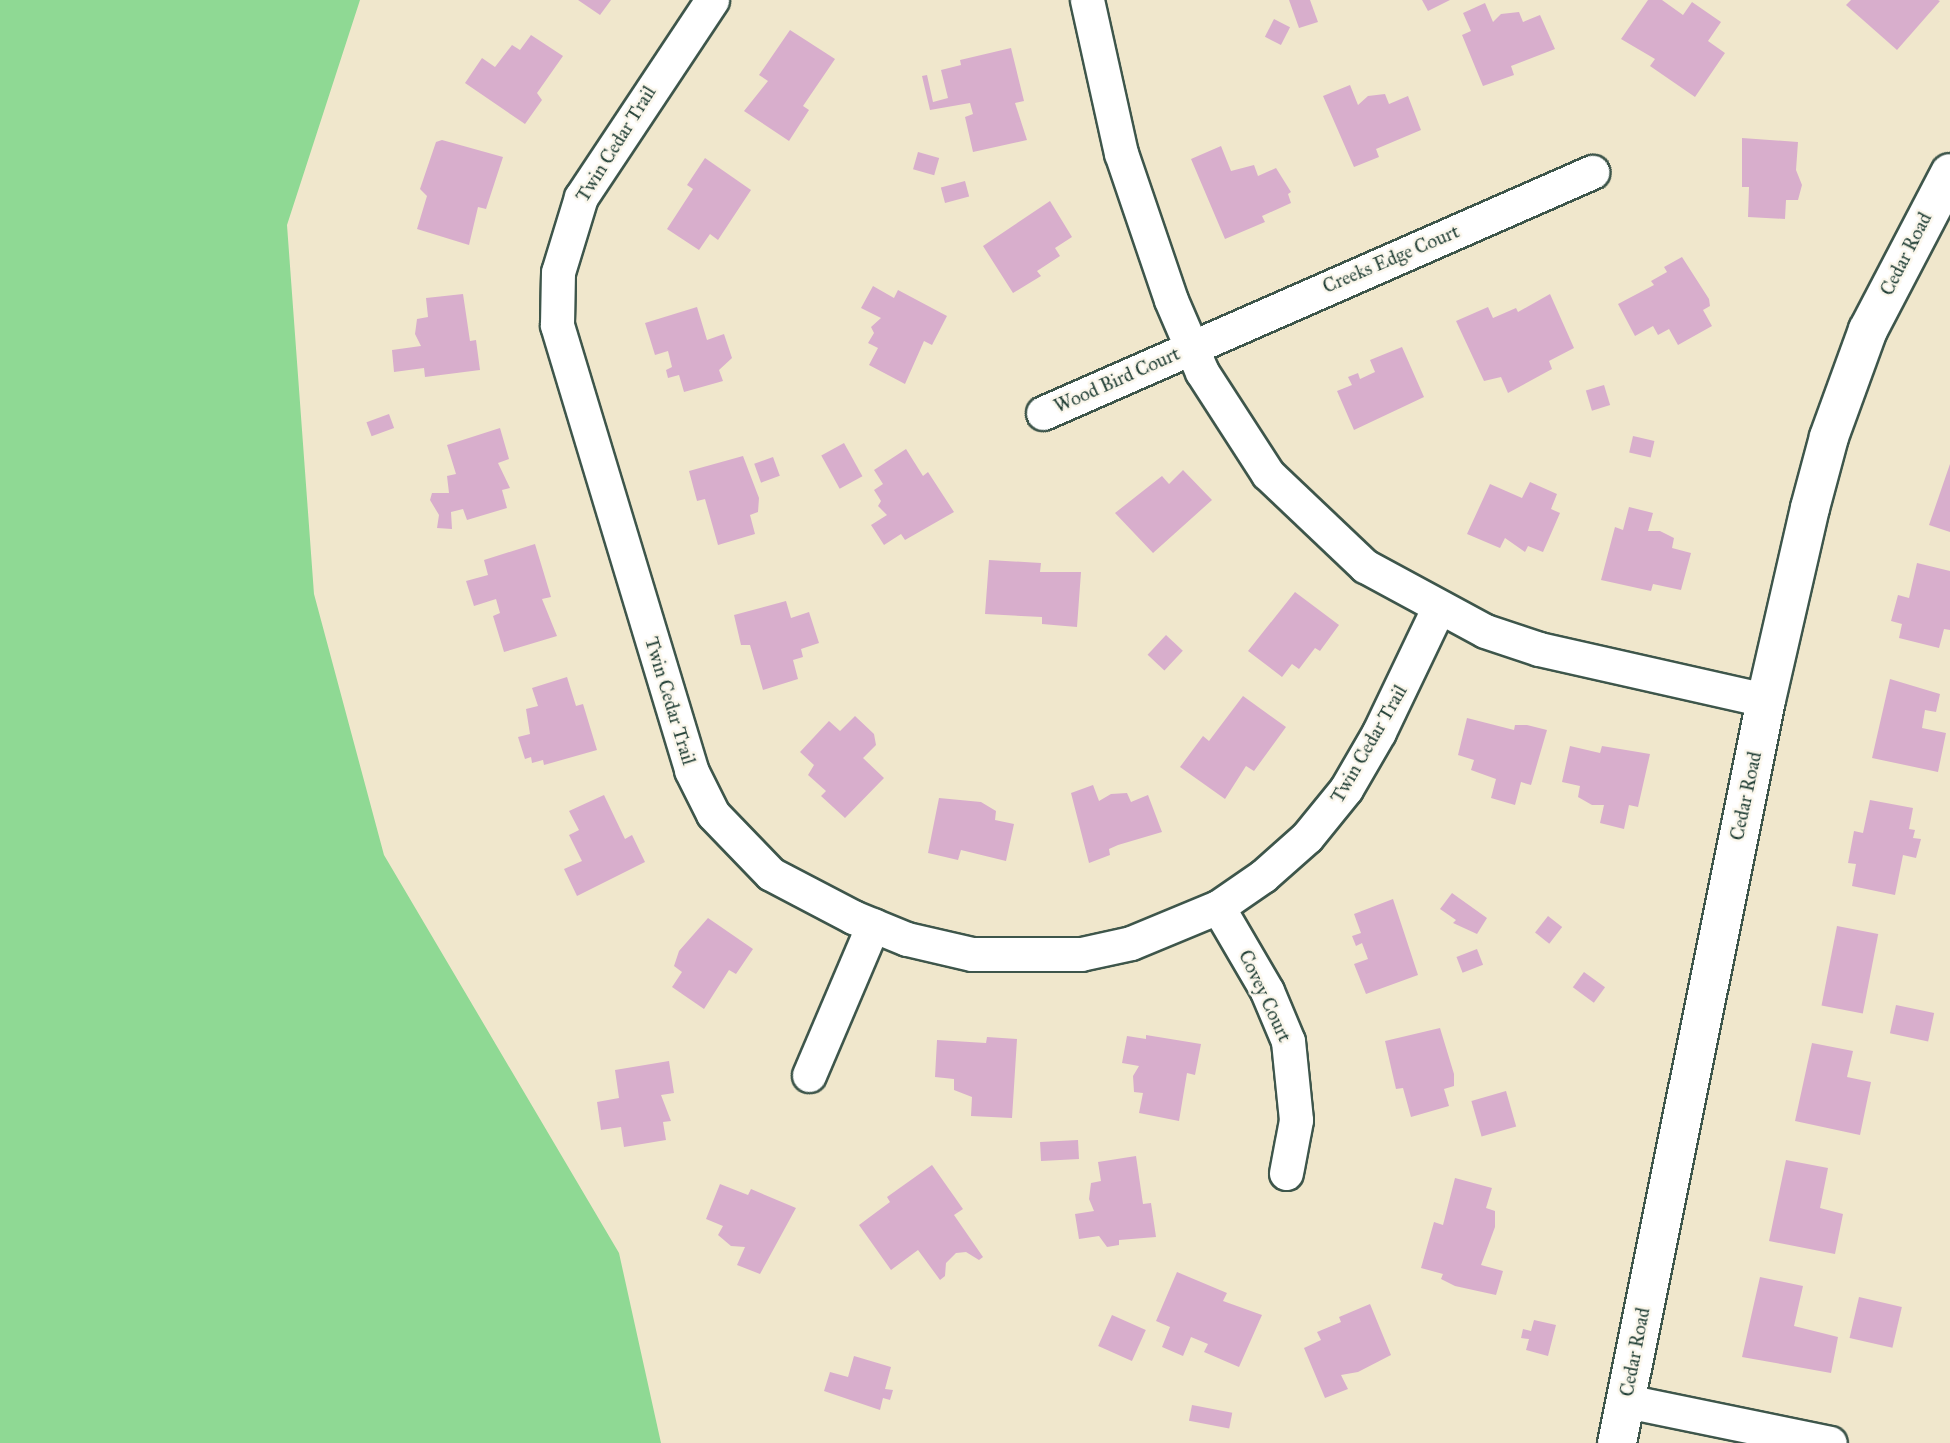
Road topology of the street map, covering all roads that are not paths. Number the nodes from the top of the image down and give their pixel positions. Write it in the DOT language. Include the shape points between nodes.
graph roads {
  1 [pos="712,0"];
  2 [pos="1087,0"];
  3 [pos="1592,172"];
  4 [pos="1950,173"];
  5 [pos="1190,346"];
  6 [pos="1043,413"];
  7 [pos="1438,609"];
  8 [pos="1766,700"];
  9 [pos="1218,907"];
  10 [pos="873,925"];
  11 [pos="808,1075"];
  12 [pos="1286,1173"];
  13 [pos="1626,1401"];
  14 [pos="1617,1443"];
  15 [pos="1830,1443"];
  1 -- 10 [label="street, Twin Cedar Trail" via="581,197 558,272 557,325 684,752 713,814 771,874"];
  2 -- 5 [label="street" via="1121,153"];
  3 -- 5 [label="street, Creeks Edge Court"];
  4 -- 8 [label="street, Cedar Road" via="1892,277 1829,437"];
  5 -- 6 [label="street, Wood Bird Court"];
  5 -- 7 [label="street" via="1237,433 1268,474 1366,566"];
  7 -- 8 [label="street" via="1539,649"];
  7 -- 9 [label="street, Twin Cedar Trail" via="1378,732 1328,813 1263,876"];
  8 -- 13 [label="street, Cedar Road"];
  9 -- 10 [label="street, Twin Cedar Trail" via="1131,943 1081,954 972,954"];
  9 -- 12 [label="street, Covey Court" via="1267,991 1288,1041 1296,1120"];
  10 -- 11 [label="street"];
  13 -- 14 [label="street, Cedar Road"];
  13 -- 15 [label="street"];
}
